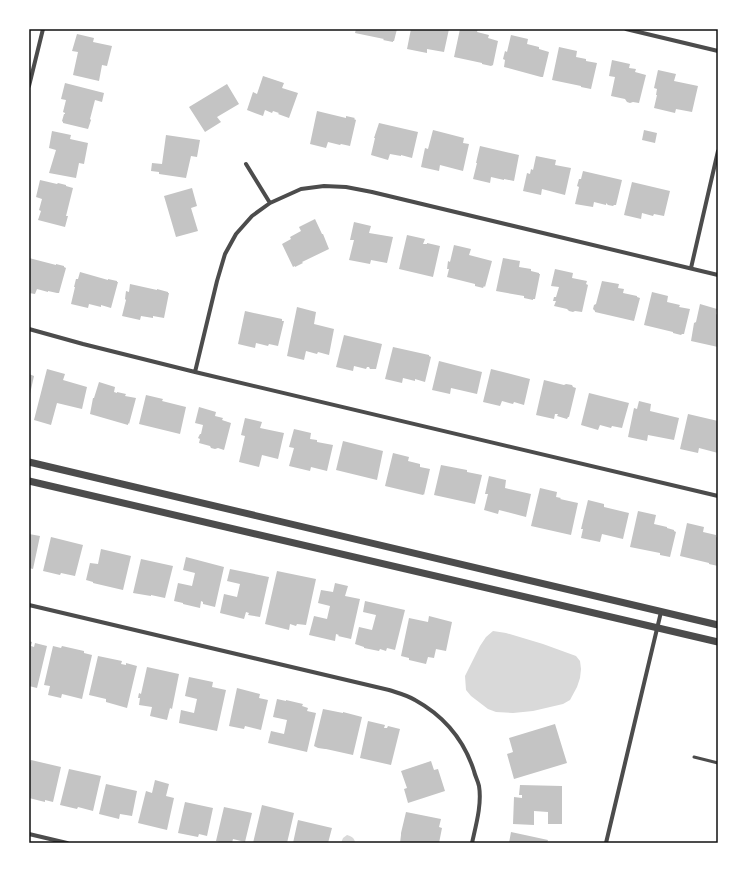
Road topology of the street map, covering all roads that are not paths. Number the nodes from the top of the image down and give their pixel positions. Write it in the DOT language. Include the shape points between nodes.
graph roads {
  1 [pos="42,29"];
  2 [pos="626,29"];
  3 [pos="718,51"];
  4 [pos="29,86"];
  5 [pos="718,151"];
  6 [pos="246,164"];
  7 [pos="270,203"];
  8 [pos="690,268"];
  9 [pos="718,275"];
  10 [pos="29,329"];
  11 [pos="195,372"];
  12 [pos="29,462"];
  13 [pos="29,481"];
  14 [pos="718,496"];
  15 [pos="29,605"];
  16 [pos="661,612"];
  17 [pos="718,625"];
  18 [pos="657,628"];
  19 [pos="718,642"];
  20 [pos="694,757"];
  21 [pos="718,763"];
  22 [pos="29,834"];
  23 [pos="67,843"];
  24 [pos="472,843"];
  25 [pos="606,843"];
  1 -- 4 [label="street"];
  2 -- 3 [label="street"];
  5 -- 8 [label="street"];
  6 -- 7 [label="street"];
  7 -- 8 [label="street" via="301,189 346,187"];
  7 -- 11 [label="street" via="252,216 236,234 225,254"];
  8 -- 9 [label="street"];
  10 -- 11 [label="street"];
  11 -- 14 [label="street"];
  12 -- 16 [label="street"];
  13 -- 18 [label="street"];
  15 -- 24 [label="street" via="389,690 414,699 434,712 451,729 472,765 479,785 479,807"];
  16 -- 17 [label="street"];
  16 -- 18 [label="street"];
  18 -- 19 [label="street"];
  18 -- 25 [label="street"];
  20 -- 21 [label="lane"];
  22 -- 23 [label="street"];
}
